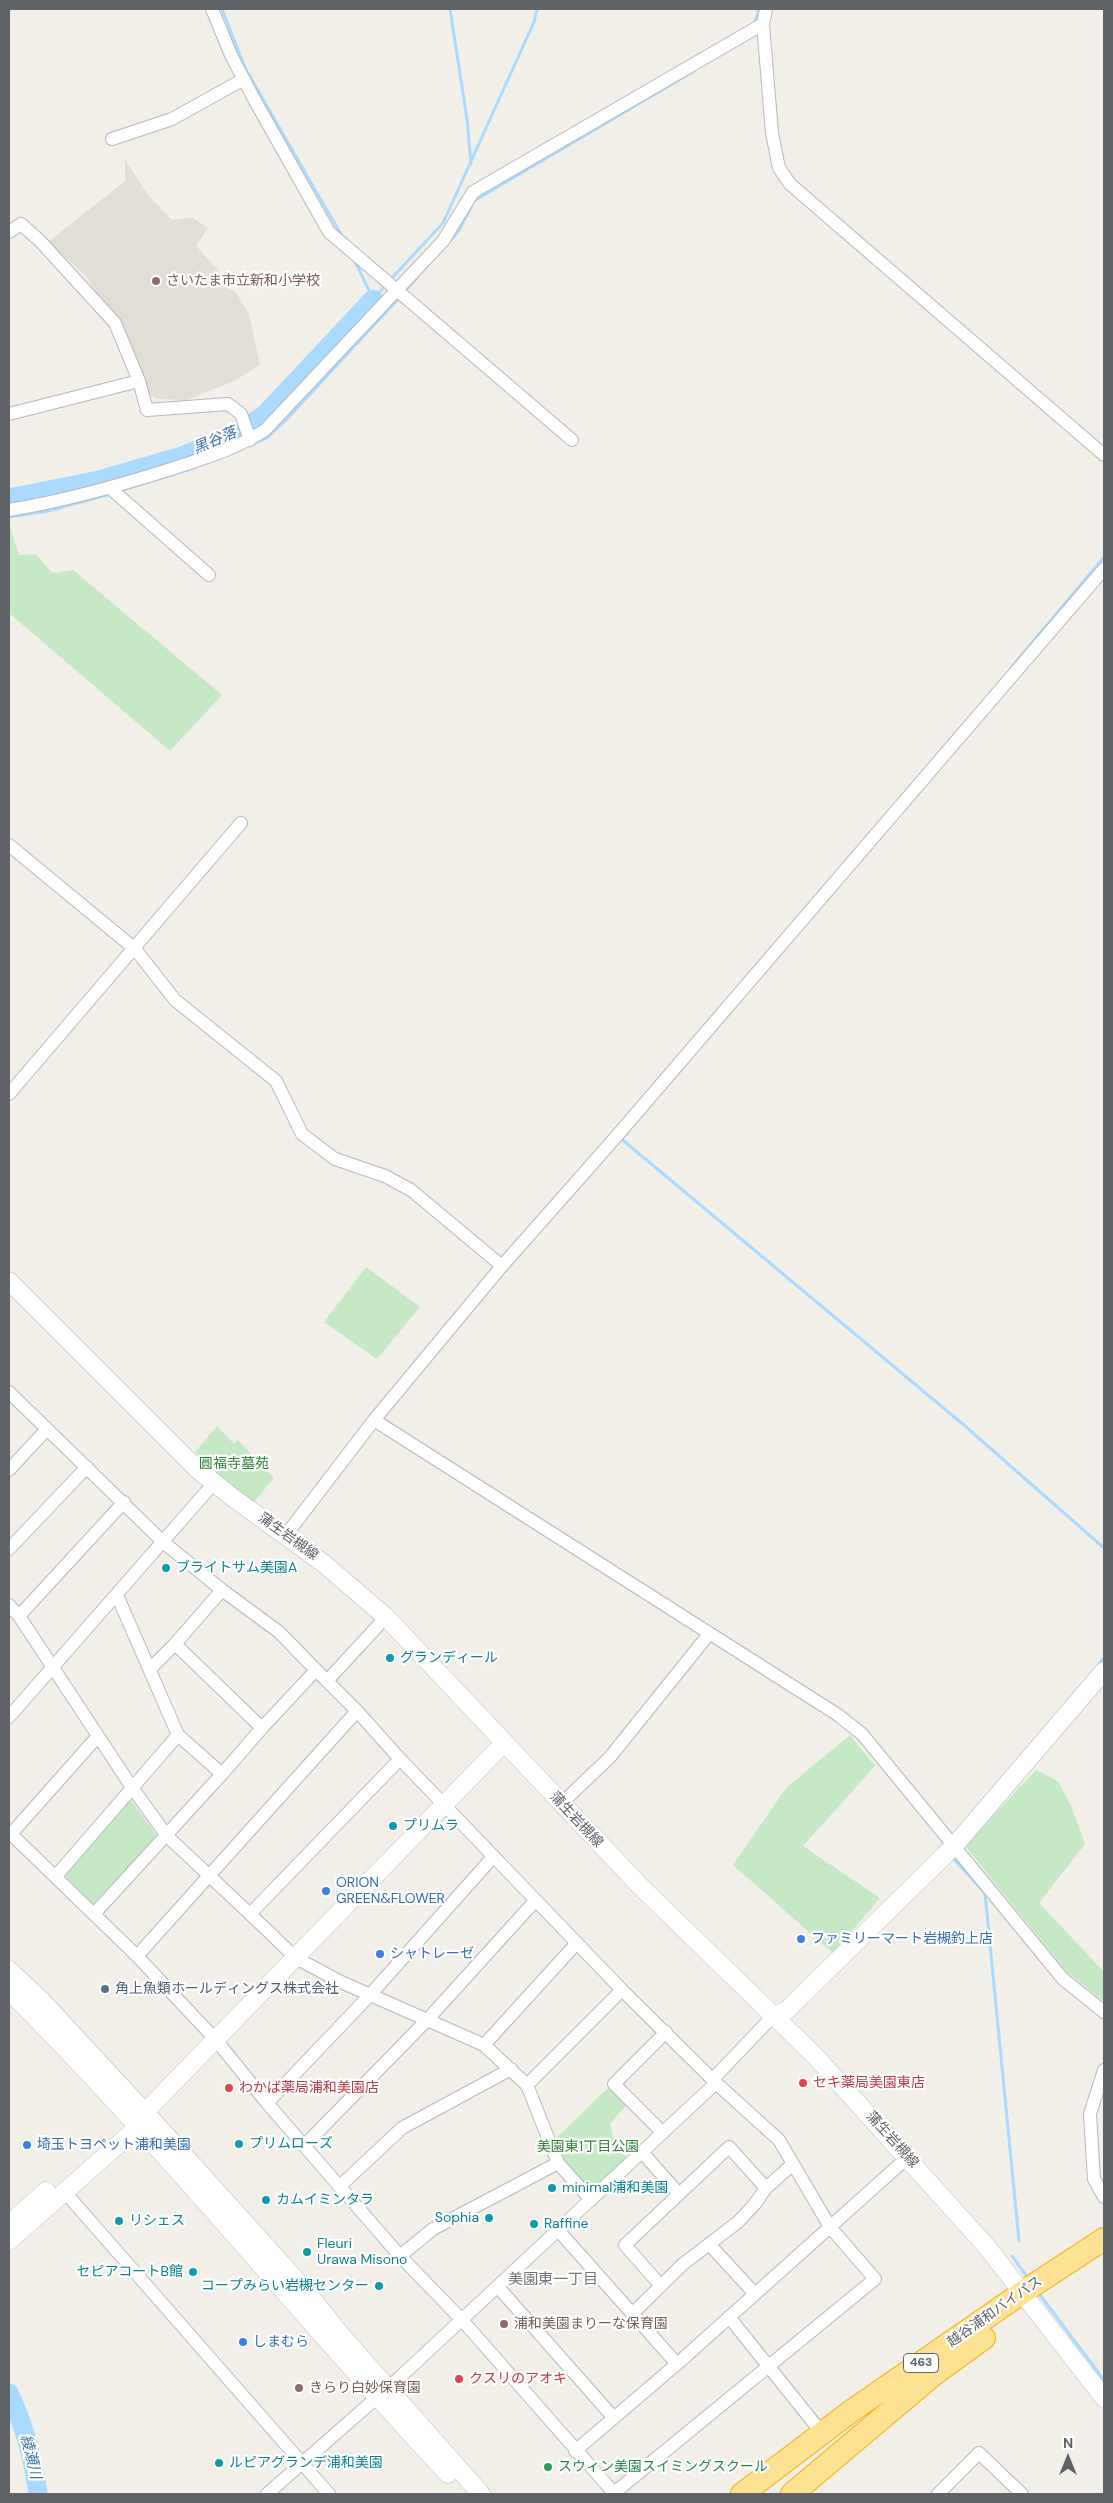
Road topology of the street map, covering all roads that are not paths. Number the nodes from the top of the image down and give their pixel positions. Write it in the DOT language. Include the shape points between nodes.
graph roads {
  1 [pos="212,9"];
  2 [pos="766,9"];
  3 [pos="763,24"];
  4 [pos="244,79"];
  5 [pos="112,139"];
  6 [pos="9,232"];
  7 [pos="395,290"];
  8 [pos="139,380"];
  9 [pos="9,414"];
  10 [pos="250,440"];
  11 [pos="572,440"];
  12 [pos="1104,455"];
  13 [pos="110,488"];
  14 [pos="9,510"];
  15 [pos="1104,569"];
  16 [pos="209,575"];
  17 [pos="241,823"];
  18 [pos="9,845"];
  19 [pos="135,949"];
  20 [pos="9,1094"];
  21 [pos="502,1266"];
  22 [pos="9,1281"];
  23 [pos="9,1392"];
  24 [pos="374,1420"];
  25 [pos="47,1429"];
  26 [pos="87,1467"];
  27 [pos="9,1470"];
  28 [pos="214,1483"];
  29 [pos="124,1502"];
  30 [pos="286,1535"];
  31 [pos="164,1542"];
  32 [pos="9,1548"];
  33 [pos="222,1590"];
  34 [pos="117,1595"];
  35 [pos="9,1605"];
  36 [pos="18,1616"];
  37 [pos="386,1617"];
  38 [pos="709,1634"];
  39 [pos="174,1644"];
  40 [pos="53,1668"];
  41 [pos="150,1669"];
  42 [pos="316,1670"];
  43 [pos="1104,1671"];
  44 [pos="327,1681"];
  45 [pos="11,1708"];
  46 [pos="357,1711"];
  47 [pos="262,1728"];
  48 [pos="178,1734"];
  49 [pos="98,1736"];
  50 [pos="504,1743"];
  51 [pos="400,1759"];
  52 [pos="222,1774"];
  53 [pos="131,1786"];
  54 [pos="561,1804"];
  55 [pos="444,1806"];
  56 [pos="10,1833"];
  57 [pos="167,1836"];
  58 [pos="955,1845"];
  59 [pos="493,1856"];
  60 [pos="56,1876"];
  61 [pos="210,1876"];
  62 [pos="535,1901"];
  63 [pos="94,1914"];
  64 [pos="250,1914"];
  65 [pos="576,1944"];
  66 [pos="137,1956"];
  67 [pos="296,1958"];
  68 [pos="9,1970"];
  69 [pos="622,1990"];
  70 [pos="9,1991"];
  71 [pos="370,1995"];
  72 [pos="1104,2012"];
  73 [pos="774,2016"];
  74 [pos="428,2019"];
  75 [pos="666,2032"];
  76 [pos="216,2040"];
  77 [pos="484,2044"];
  78 [pos="511,2069"];
  79 [pos="1104,2070"];
  80 [pos="714,2081"];
  81 [pos="527,2085"];
  82 [pos="267,2103"];
  83 [pos="138,2119"];
  84 [pos="663,2133"];
  85 [pos="304,2146"];
  86 [pos="642,2152"];
  87 [pos="908,2157"];
  88 [pos="558,2163"];
  89 [pos="793,2164"];
  90 [pos="340,2186"];
  91 [pos="766,2188"];
  92 [pos="64,2191"];
  93 [pos="679,2194"];
  94 [pos="1104,2197"];
  95 [pos="591,2200"];
  96 [pos="9,2224"];
  97 [pos="830,2226"];
  98 [pos="558,2230"];
  99 [pos="1104,2239"];
  100 [pos="9,2241"];
  101 [pos="709,2244"];
  102 [pos="400,2256"];
  103 [pos="1104,2256"];
  104 [pos="661,2286"];
  105 [pos="498,2287"];
  106 [pos="755,2294"];
  107 [pos="1027,2298"];
  108 [pos="632,2314"];
  109 [pos="729,2317"];
  110 [pos="462,2320"];
  111 [pos="677,2364"];
  112 [pos="769,2367"];
  113 [pos="1102,2391"];
  114 [pos="382,2393"];
  115 [pos="614,2418"];
  116 [pos="822,2433"];
  117 [pos="575,2451"];
  118 [pos="303,2463"];
  119 [pos="800,2488"];
  120 [pos="266,2494"];
  121 [pos="329,2494"];
  122 [pos="467,2494"];
  123 [pos="481,2494"];
  124 [pos="742,2494"];
  125 [pos="788,2494"];
  126 [pos="938,2494"];
  127 [pos="1022,2494"];
  1 -- 4 [label="street"];
  2 -- 3 [label="street"];
  3 -- 7 [label="street" via="473,192 443,241"];
  3 -- 12 [label="street" via="772,133 779,168 790,184"];
  4 -- 5 [label="street" via="172,119"];
  4 -- 7 [label="street" via="329,232"];
  6 -- 8 [label="street" via="21,224 115,323"];
  7 -- 10 [label="street" via="280,416"];
  7 -- 11 [label="street"];
  8 -- 9 [label="street"];
  8 -- 10 [label="street" via="147,410 228,404 241,414"];
  10 -- 13 [label="street" via="212,456"];
  13 -- 14 [label="street"];
  13 -- 16 [label="street"];
  15 -- 21 [label="street" via="572,1189"];
  17 -- 19 [label="street"];
  18 -- 19 [label="street"];
  19 -- 20 [label="street"];
  19 -- 21 [label="street" via="175,1000 276,1081 302,1134 335,1159 385,1176 411,1190"];
  21 -- 24 [label="street"];
  22 -- 28 [label="street, 蒲生岩槻線" via="183,1456"];
  23 -- 25 [label="street"];
  24 -- 30 [label="street"];
  24 -- 38 [label="street"];
  25 -- 26 [label="street"];
  25 -- 27 [label="street"];
  26 -- 29 [label="street"];
  26 -- 32 [label="street"];
  28 -- 30 [label="street, 蒲生岩槻線"];
  28 -- 31 [label="street"];
  29 -- 31 [label="street"];
  29 -- 36 [label="street"];
  30 -- 37 [label="street, 蒲生岩槻線" via="353,1586"];
  31 -- 33 [label="street"];
  31 -- 34 [label="street"];
  33 -- 39 [label="street"];
  33 -- 42 [label="street" via="279,1632"];
  34 -- 40 [label="street"];
  34 -- 41 [label="street"];
  35 -- 36 [label="street"];
  36 -- 40 [label="street"];
  37 -- 44 [label="street"];
  37 -- 50 [label="street, 蒲生岩槻線"];
  38 -- 54 [label="street" via="610,1757"];
  38 -- 58 [label="street" via="838,1715 862,1734"];
  39 -- 41 [label="street"];
  39 -- 47 [label="street"];
  40 -- 45 [label="street"];
  40 -- 49 [label="street"];
  41 -- 48 [label="street"];
  42 -- 44 [label="street"];
  42 -- 47 [label="street"];
  43 -- 58 [label="street"];
  44 -- 46 [label="street"];
  46 -- 51 [label="street"];
  46 -- 61 [label="street"];
  47 -- 52 [label="street"];
  48 -- 52 [label="street"];
  48 -- 53 [label="street"];
  49 -- 53 [label="street"];
  49 -- 56 [label="street"];
  50 -- 54 [label="street, 蒲生岩槻線"];
  50 -- 55 [label="street"];
  51 -- 55 [label="street"];
  51 -- 64 [label="street"];
  52 -- 57 [label="street"];
  53 -- 57 [label="street"];
  53 -- 60 [label="street"];
  54 -- 73 [label="street, 蒲生岩槻線" via="696,1943"];
  55 -- 59 [label="street"];
  55 -- 67 [label="street"];
  56 -- 60 [label="street"];
  57 -- 61 [label="street"];
  57 -- 63 [label="street"];
  58 -- 72 [label="street" via="1063,1979"];
  58 -- 73 [label="street" via="786,2011"];
  59 -- 62 [label="street"];
  59 -- 71 [label="street"];
  60 -- 63 [label="street"];
  61 -- 64 [label="street"];
  61 -- 66 [label="street"];
  62 -- 65 [label="street"];
  62 -- 74 [label="street"];
  63 -- 66 [label="street"];
  64 -- 67 [label="street"];
  65 -- 69 [label="street"];
  65 -- 77 [label="street"];
  66 -- 76 [label="street"];
  67 -- 71 [label="street"];
  67 -- 76 [label="street"];
  68 -- 83 [label="street" via="42,2001"];
  69 -- 75 [label="street"];
  69 -- 81 [label="street"];
  70 -- 83 [label="street"];
  71 -- 74 [label="street"];
  71 -- 82 [label="street"];
  73 -- 80 [label="street"];
  73 -- 87 [label="street, 蒲生岩槻線"];
  74 -- 77 [label="street"];
  74 -- 85 [label="street"];
  75 -- 80 [label="street"];
  75 -- 84 [label="street" via="614,2084"];
  76 -- 82 [label="street"];
  76 -- 83 [label="street"];
  77 -- 78 [label="street"];
  78 -- 81 [label="street"];
  78 -- 90 [label="street" via="402,2128"];
  79 -- 94 [label="street" via="1090,2114 1094,2179"];
  80 -- 84 [label="street"];
  80 -- 89 [label="street" via="779,2140"];
  81 -- 88 [label="street"];
  82 -- 85 [label="street"];
  83 -- 92 [label="street"];
  83 -- 96 [label="street"];
  83 -- 114 [label="street" via="307,2292"];
  84 -- 86 [label="street"];
  85 -- 90 [label="street"];
  86 -- 93 [label="street"];
  86 -- 95 [label="street"];
  87 -- 97 [label="street"];
  87 -- 107 [label="street, 蒲生岩槻線"];
  88 -- 95 [label="street"];
  88 -- 102 [label="street" via="433,2229"];
  89 -- 91 [label="street"];
  89 -- 97 [label="street"];
  90 -- 102 [label="street"];
  91 -- 93 [label="street" via="729,2147"];
  91 -- 101 [label="street" via="738,2222"];
  92 -- 100 [label="street"];
  92 -- 118 [label="street"];
  93 -- 104 [label="street" via="625,2245"];
  95 -- 98 [label="street"];
  97 -- 106 [label="street"];
  97 -- 112 [label="street" via="875,2279"];
  98 -- 105 [label="street"];
  98 -- 108 [label="street"];
  99 -- 107 [label="highway, 越谷浦和バイパス / 463"];
  101 -- 104 [label="street"];
  101 -- 106 [label="street"];
  102 -- 110 [label="street"];
  103 -- 107 [label="highway, 越谷浦和バイパス / 463"];
  104 -- 108 [label="street"];
  105 -- 110 [label="street"];
  105 -- 115 [label="street"];
  106 -- 109 [label="street"];
  107 -- 113 [label="street, 蒲生岩槻線"];
  107 -- 116 [label="highway, 越谷浦和バイパス / 463"];
  107 -- 119 [label="highway, 越谷浦和バイパス / 463"];
  108 -- 111 [label="street"];
  109 -- 111 [label="street"];
  109 -- 112 [label="street"];
  110 -- 114 [label="street"];
  110 -- 117 [label="street"];
  111 -- 115 [label="street"];
  112 -- 116 [label="street"];
  112 -- 117 [label="street" via="614,2493"];
  114 -- 118 [label="street"];
  114 -- 122 [label="street"];
  114 -- 123 [label="street"];
  115 -- 117 [label="street"];
  116 -- 124 [label="highway, 越谷浦和バイパス / 463"];
  118 -- 120 [label="street"];
  118 -- 121 [label="street"];
  119 -- 125 [label="highway, 越谷浦和バイパス"];
  126 -- 127 [label="street" via="979,2453"];
}
